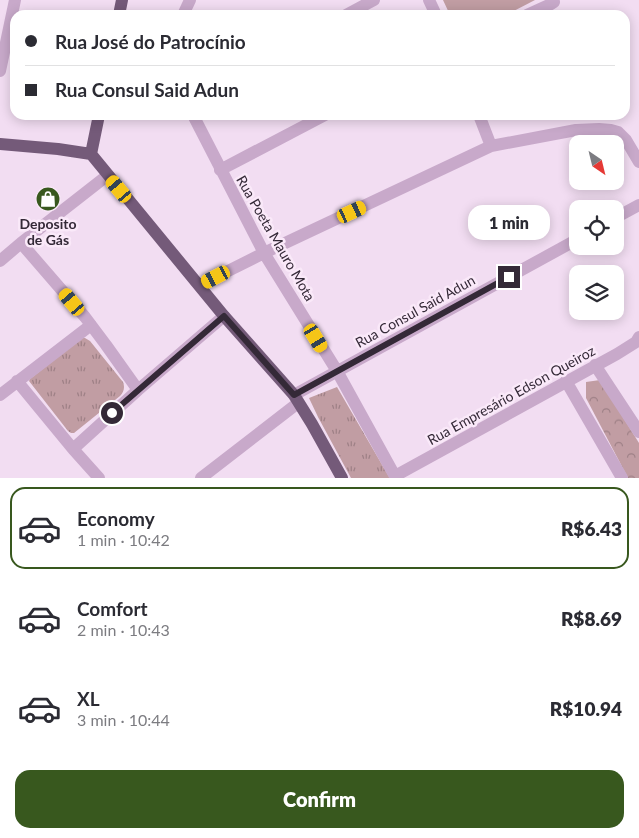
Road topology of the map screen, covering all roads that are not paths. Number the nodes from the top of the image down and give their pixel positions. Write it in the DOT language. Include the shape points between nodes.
graph roads {
  1 [pos="374,0"];
  2 [pos="553,0"];
  3 [pos="355,10"];
  4 [pos="538,10"];
  5 [pos="10,15"];
  6 [pos="5,27"];
  7 [pos="0,71"];
  8 [pos="98,120"];
  9 [pos="195,120"];
  10 [pos="315,120"];
  11 [pos="481,120"];
  12 [pos="0,144"];
  13 [pos="491,146"];
  14 [pos="91,154"];
  15 [pos="639,162"];
  16 [pos="220,170"];
  17 [pos="108,175"];
  18 [pos="639,205"];
  19 [pos="624,213"];
  20 [pos="22,243"];
  21 [pos="569,244"];
  22 [pos="264,253"];
  23 [pos="0,261"];
  24 [pos="200,286"];
  25 [pos="224,316"];
  26 [pos="91,325"];
  27 [pos="639,337"];
  28 [pos="595,365"];
  29 [pos="337,372"];
  30 [pos="17,381"];
  31 [pos="566,381"];
  32 [pos="138,390"];
  33 [pos="0,395"];
  34 [pos="296,399"];
  35 [pos="639,432"];
  36 [pos="73,448"];
  37 [pos="396,477"];
  38 [pos="99,478"];
  39 [pos="201,478"];
  40 [pos="342,478"];
  41 [pos="622,478"];
  1 -- 3 [label="street"];
  2 -- 4 [label="street"];
  5 -- 6 [label="street"];
  6 -- 7 [label="street"];
  8 -- 14 [label="main road"];
  9 -- 16 [label="street, Rua Poeta Mauro Mota"];
  10 -- 16 [label="street"];
  11 -- 13 [label="street"];
  12 -- 14 [label="main road"];
  13 -- 15 [label="street" via="576,130 605,130 618,132"];
  13 -- 22 [label="street"];
  14 -- 17 [label="main road"];
  16 -- 22 [label="street, Rua Poeta Mauro Mota"];
  17 -- 20 [label="street"];
  17 -- 24 [label="main road"];
  18 -- 19 [label="street"];
  20 -- 23 [label="street"];
  20 -- 26 [label="street"];
  21 -- 29 [label="street, Rua Consul Said Adun"];
  22 -- 24 [label="street"];
  22 -- 29 [label="street, Rua Poeta Mauro Mota"];
  24 -- 25 [label="main road"];
  25 -- 32 [label="street"];
  25 -- 34 [label="main road"];
  26 -- 30 [label="street"];
  26 -- 32 [label="street"];
  27 -- 28 [label="street, Rua Empresário Edson Queiroz" via="636,342"];
  28 -- 31 [label="street, Rua Empresário Edson Queiroz"];
  28 -- 35 [label="street"];
  29 -- 34 [label="street, Rua Consul Said Adun"];
  29 -- 37 [label="street, Rua Poeta Mauro Mota"];
  30 -- 33 [label="street"];
  30 -- 36 [label="street"];
  31 -- 37 [label="street, Rua Empresário Edson Queiroz"];
  31 -- 41 [label="street"];
  32 -- 36 [label="street"];
  34 -- 39 [label="street, Rua Consul Said Adun"];
  34 -- 40 [label="main road"];
  36 -- 38 [label="street"];
}
